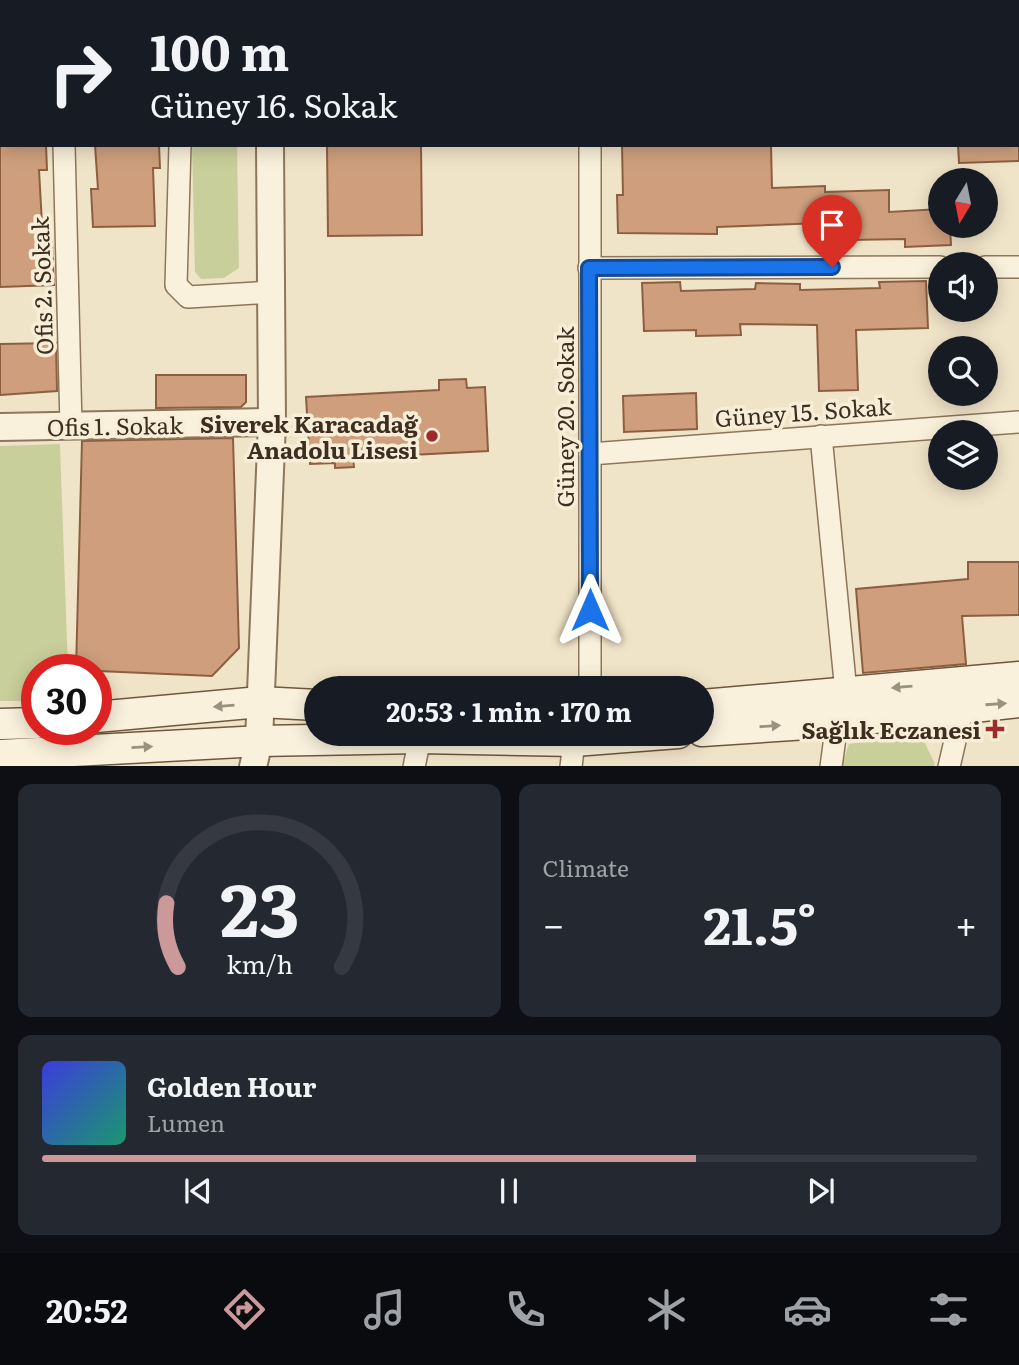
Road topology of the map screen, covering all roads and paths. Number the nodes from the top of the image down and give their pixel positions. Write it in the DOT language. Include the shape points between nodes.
graph roads {
  1 [pos="64,147"];
  2 [pos="180,147"];
  3 [pos="270,147"];
  4 [pos="590,147"];
  5 [pos="928,267"];
  6 [pos="998,267"];
  7 [pos="1019,267"];
  8 [pos="589,268"];
  9 [pos="273,292"];
  10 [pos="272,422"];
  11 [pos="1019,422"];
  12 [pos="71,426"];
  13 [pos="0,427"];
  14 [pos="821,436"];
  15 [pos="590,454"];
  16 [pos="590,676"];
  17 [pos="1019,677"];
  18 [pos="846,692"];
  19 [pos="260,702"];
  20 [pos="1019,702"];
  21 [pos="304,704"];
  22 [pos="714,704"];
  23 [pos="963,706"];
  24 [pos="112,716"];
  25 [pos="837,722"];
  26 [pos="21,723"];
  27 [pos="0,724"];
  28 [pos="714,731"];
  29 [pos="612,746"];
  30 [pos="417,752"];
  31 [pos="256,754"];
  32 [pos="572,754"];
  33 [pos="0,755"];
  34 [pos="831,766"];
  35 [pos="949,766"];
  1 -- 12 [label="street, Ofis 2. Sokak"];
  2 -- 9 [label="street" via="176,285 188,297"];
  3 -- 9 [label="street"];
  4 -- 8 [label="street, Güney 20. Sokak"];
  5 -- 8 [label="street"];
  6 -- 7 [label="street"];
  8 -- 15 [label="street, Güney 20. Sokak"];
  9 -- 10 [label="street"];
  10 -- 12 [label="street, Ofis 1. Sokak"];
  10 -- 19 [label="street"];
  11 -- 14 [label="street, Güney 15. Sokak"];
  12 -- 13 [label="street, Ofis 1. Sokak"];
  14 -- 15 [label="street, Güney 15. Sokak"];
  14 -- 18 [label="street"];
  15 -- 16 [label="street, Güney 20. Sokak"];
  17 -- 18 [label="main road, one-way"];
  18 -- 22 [label="main road"];
  18 -- 25 [label="street"];
  19 -- 21 [label="main road"];
  19 -- 24 [label="main road, one-way"];
  19 -- 31 [label="street"];
  23 -- 20 [label="main road, one-way"];
  23 -- 25 [label="main road"];
  23 -- 35 [label="street"];
  28 -- 25 [label="main road, one-way"];
  25 -- 34 [label="street"];
  26 -- 27 [label="main road"];
  29 -- 32 [label="main road"];
  30 -- 31 [label="main road"];
  30 -- 32 [label="main road"];
  33 -- 31 [label="main road, one-way"];
}
